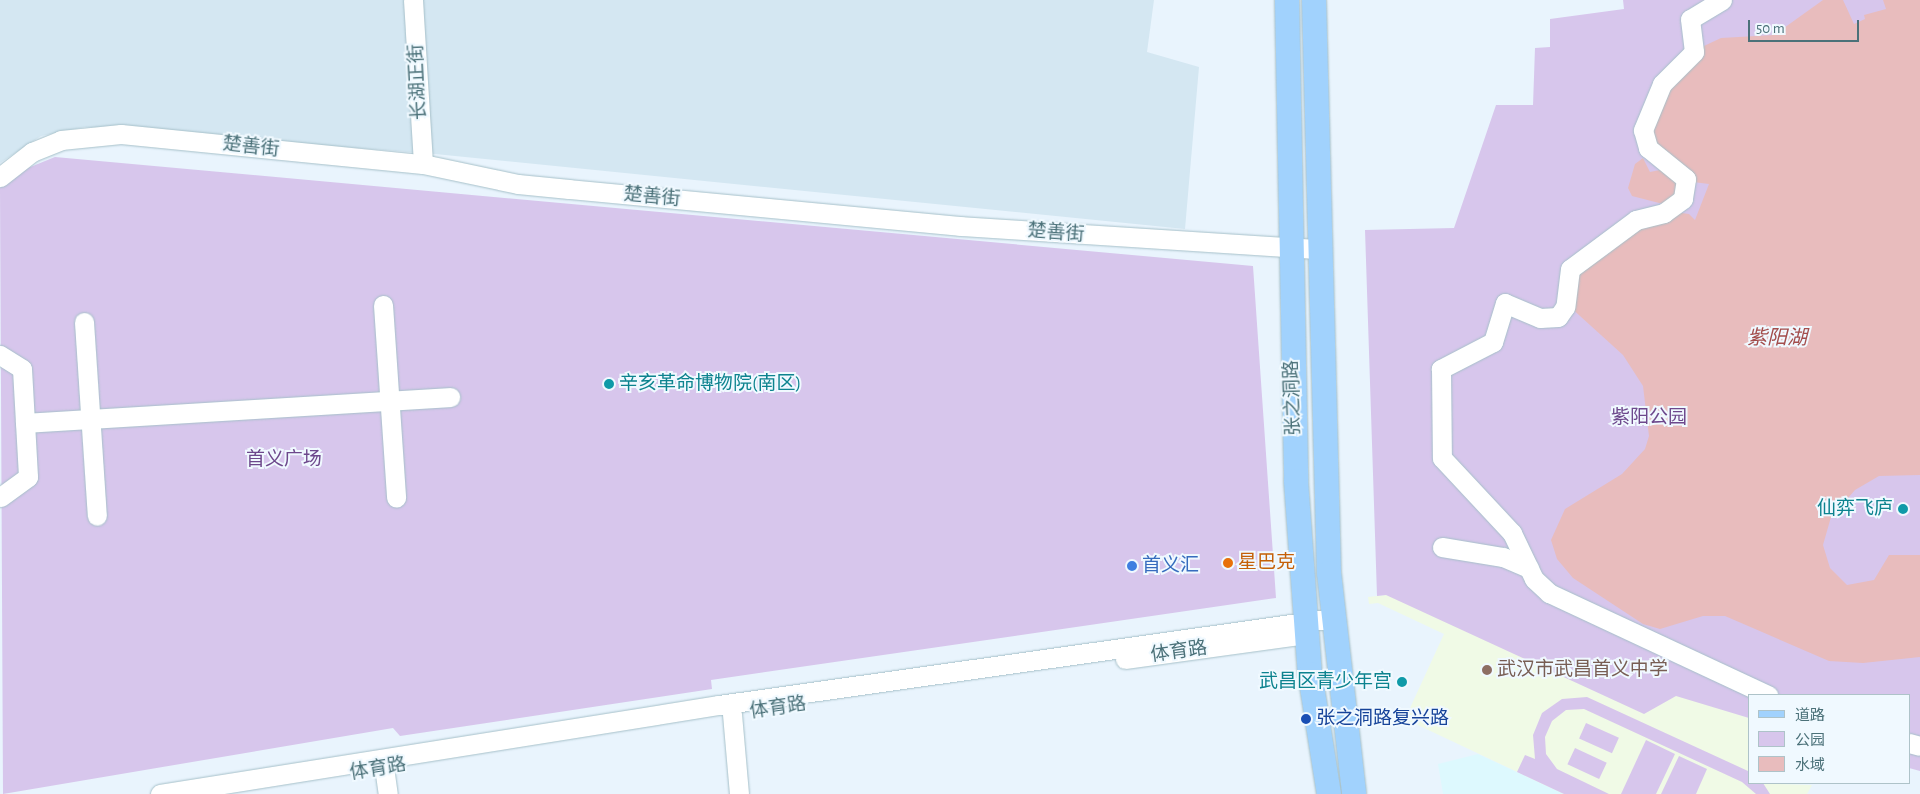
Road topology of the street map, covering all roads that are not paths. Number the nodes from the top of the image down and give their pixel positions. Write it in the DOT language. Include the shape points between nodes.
graph roads {
  1 [pos="413,0"];
  2 [pos="1287,0"];
  3 [pos="1314,0"];
  4 [pos="1722,0"];
  5 [pos="423,164"];
  6 [pos="0,176"];
  7 [pos="1289,249"];
  8 [pos="1318,249"];
  9 [pos="382,305"];
  10 [pos="84,322"];
  11 [pos="0,355"];
  12 [pos="450,397"];
  13 [pos="389,401"];
  14 [pos="90,419"];
  15 [pos="25,423"];
  16 [pos="0,497"];
  17 [pos="396,498"];
  18 [pos="97,516"];
  19 [pos="1442,547"];
  20 [pos="1529,568"];
  21 [pos="1333,624"];
  22 [pos="1306,628"];
  23 [pos="1766,694"];
  24 [pos="732,714"];
  25 [pos="384,767"];
  26 [pos="160,794"];
  27 [pos="224,794"];
  28 [pos="388,794"];
  29 [pos="739,794"];
  30 [pos="1329,794"];
  31 [pos="1354,794"];
  1 -- 5 [label="street, 长湖正街"];
  2 -- 7 [label="main road, 张之洞路"];
  3 -- 8 [label="main road, 张之洞路"];
  4 -- 20 [label="street" via="1690,19 1694,52 1662,84 1643,130 1648,148 1686,179 1683,199 1664,213 1631,223 1602,249 1570,269 1565,307 1558,317 1545,319 1505,303 1493,342 1439,371 1442,458 1512,533"];
  5 -- 6 [label="street, 楚善街" via="91,134 32,152"];
  5 -- 7 [label="street, 楚善街" via="518,184 960,226"];
  7 -- 8 [label="street, 楚善街"];
  7 -- 22 [label="main road, 张之洞路"];
  8 -- 21 [label="main road, 张之洞路"];
  9 -- 13 [label="street"];
  10 -- 14 [label="street"];
  11 -- 15 [label="street" via="22,368"];
  12 -- 13 [label="street"];
  13 -- 14 [label="street"];
  13 -- 17 [label="street"];
  14 -- 15 [label="street"];
  14 -- 18 [label="street"];
  15 -- 16 [label="street" via="28,477"];
  19 -- 20 [label="street" via="1503,557"];
  20 -- 23 [label="street" via="1538,585 1556,597"];
  21 -- 22 [label="street"];
  21 -- 31 [label="main road, 张之洞路"];
  22 -- 24 [label="street, 体育路"];
  22 -- 26 [label="street" via="719,705"];
  22 -- 30 [label="main road, 张之洞路"];
  24 -- 25 [label="street, 体育路"];
  24 -- 29 [label="street"];
  25 -- 27 [label="street, 体育路"];
  25 -- 28 [label="street"];
}
